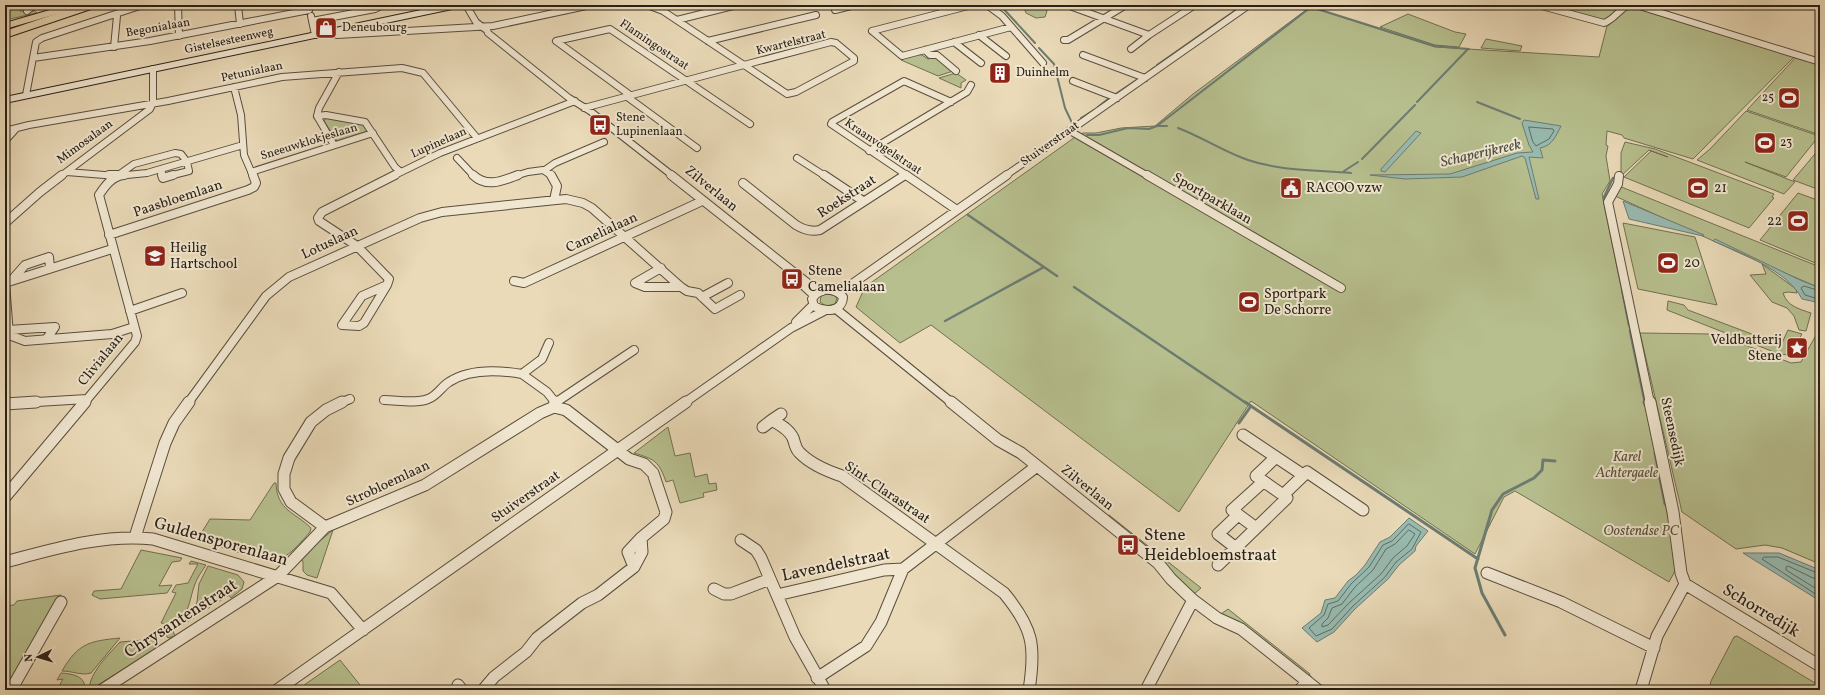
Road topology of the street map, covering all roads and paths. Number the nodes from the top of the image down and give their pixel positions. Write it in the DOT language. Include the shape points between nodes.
graph roads {
  1 [pos="34,5"];
  2 [pos="93,5"];
  3 [pos="143,5"];
  4 [pos="178,5"];
  5 [pos="238,5"];
  6 [pos="383,5"];
  7 [pos="457,5"];
  8 [pos="466,5"];
  9 [pos="591,5"];
  10 [pos="737,5"];
  11 [pos="855,5"];
  12 [pos="972,5"];
  13 [pos="987,5"];
  14 [pos="1067,5"];
  15 [pos="1126,5"];
  16 [pos="1249,5"];
  17 [pos="1538,5"];
  18 [pos="1629,5"];
  19 [pos="1636,5"];
  20 [pos="73,6"];
  21 [pos="650,6"];
  22 [pos="1191,6"];
  23 [pos="308,8"];
  24 [pos="835,10"];
  25 [pos="27,11"];
  26 [pos="114,15"];
  27 [pos="816,15"];
  28 [pos="1103,18"];
  29 [pos="49,19"];
  30 [pos="677,20"];
  31 [pos="5,21"];
  32 [pos="312,21"];
  33 [pos="240,24"];
  34 [pos="5,26"];
  35 [pos="1011,27"];
  36 [pos="484,29"];
  37 [pos="5,30"];
  38 [pos="335,30"];
  39 [pos="315,35"];
  40 [pos="979,35"];
  41 [pos="1149,35"];
  42 [pos="5,36"];
  43 [pos="179,36"];
  44 [pos="1064,40"];
  45 [pos="708,41"];
  46 [pos="954,42"];
  47 [pos="114,47"];
  48 [pos="1131,49"];
  49 [pos="925,50"];
  50 [pos="1083,54"];
  51 [pos="1006,56"];
  52 [pos="33,58"];
  53 [pos="1820,62"];
  54 [pos="980,63"];
  55 [pos="1043,63"];
  56 [pos="745,66"];
  57 [pos="153,69"];
  58 [pos="956,71"];
  59 [pos="339,72"];
  60 [pos="1145,78"];
  61 [pos="688,81"];
  62 [pos="1073,81"];
  63 [pos="971,85"];
  64 [pos="234,87"];
  65 [pos="26,95"];
  66 [pos="628,96"];
  67 [pos="1117,98"];
  68 [pos="5,100"];
  69 [pos="575,101"];
  70 [pos="951,102"];
  71 [pos="153,103"];
  72 [pos="584,108"];
  73 [pos="317,116"];
  74 [pos="750,124"];
  75 [pos="1070,131"];
  76 [pos="373,133"];
  77 [pos="6,137"];
  78 [pos="477,138"];
  79 [pos="604,142"];
  80 [pos="242,145"];
  81 [pos="334,145"];
  82 [pos="697,148"];
  83 [pos="869,151"];
  84 [pos="457,158"];
  85 [pos="797,158"];
  86 [pos="187,162"];
  87 [pos="545,170"];
  88 [pos="67,172"];
  89 [pos="251,172"];
  90 [pos="401,172"];
  91 [pos="906,175"];
  92 [pos="117,176"];
  93 [pos="1619,176"];
  94 [pos="743,183"];
  95 [pos="554,200"];
  96 [pos="863,201"];
  97 [pos="700,202"];
  98 [pos="957,210"];
  99 [pos="5,223"];
  100 [pos="109,235"];
  101 [pos="624,237"];
  102 [pos="357,246"];
  103 [pos="112,249"];
  104 [pos="661,268"];
  105 [pos="514,281"];
  106 [pos="7,283"];
  107 [pos="728,283"];
  108 [pos="852,284"];
  109 [pos="387,285"];
  110 [pos="681,287"];
  111 [pos="1341,288"];
  112 [pos="832,290"];
  113 [pos="182,293"];
  114 [pos="818,293"];
  115 [pos="740,295"];
  116 [pos="843,296"];
  117 [pos="702,297"];
  118 [pos="813,305"];
  119 [pos="836,309"];
  120 [pos="824,310"];
  121 [pos="130,312"];
  122 [pos="134,327"];
  123 [pos="791,328"];
  124 [pos="8,330"];
  125 [pos="46,338"];
  126 [pos="549,343"];
  127 [pos="634,350"];
  128 [pos="522,374"];
  129 [pos="87,399"];
  130 [pos="350,399"];
  131 [pos="384,400"];
  132 [pos="5,404"];
  133 [pos="554,405"];
  134 [pos="781,414"];
  135 [pos="772,420"];
  136 [pos="763,428"];
  137 [pos="1243,435"];
  138 [pos="618,450"];
  139 [pos="1276,457"];
  140 [pos="1036,466"];
  141 [pos="1303,475"];
  142 [pos="1264,482"];
  143 [pos="9,488"];
  144 [pos="1283,495"];
  145 [pos="5,497"];
  146 [pos="1363,510"];
  147 [pos="1238,515"];
  148 [pos="325,527"];
  149 [pos="1256,528"];
  150 [pos="135,537"];
  151 [pos="742,540"];
  152 [pos="936,544"];
  153 [pos="1236,548"];
  154 [pos="5,562"];
  155 [pos="1218,565"];
  156 [pos="903,569"];
  157 [pos="1487,573"];
  158 [pos="278,576"];
  159 [pos="770,579"];
  160 [pos="1685,584"];
  161 [pos="714,589"];
  162 [pos="777,595"];
  163 [pos="1194,600"];
  164 [pos="61,602"];
  165 [pos="363,630"];
  166 [pos="1654,648"];
  167 [pos="1820,666"];
  168 [pos="817,678"];
  169 [pos="1304,686"];
  170 [pos="11,690"];
  171 [pos="102,690"];
  172 [pos="277,690"];
  173 [pos="476,690"];
  174 [pos="482,690"];
  175 [pos="825,690"];
  176 [pos="1029,690"];
  177 [pos="1146,690"];
  178 [pos="1318,690"];
  179 [pos="1641,690"];
  1 -- 25 [label="street"];
  2 -- 29 [label="highway"];
  3 -- 26 [label="street"];
  4 -- 43 [label="street"];
  5 -- 33 [label="street"];
  6 -- 32 [label="street" via="375,9"];
  7 -- 38 [label="main road, Gistelsesteenweg"];
  8 -- 36 [label="street, Zilverlaan" via="472,17"];
  9 -- 36 [label="street"];
  10 -- 30 [label="street"];
  11 -- 24 [label="street"];
  12 -- 49 [label="street" via="872,31 902,56"];
  13 -- 35 [label="street"];
  14 -- 28 [label="street"];
  15 -- 28 [label="street"];
  16 -- 60 [label="street, Stuiverstraat"];
  17 -- 18 [label="street" via="1604,23 1612,20 1620,8"];
  19 -- 53 [label="street"];
  20 -- 31 [label="main road"];
  20 -- 34 [label="main road"];
  21 -- 30 [label="street"];
  22 -- 41 [label="street"];
  23 -- 32 [label="street"];
  23 -- 33 [label="street, Begonialaan"];
  26 -- 47 [label="street" via="117,16"];
  26 -- 52 [label="street" via="42,38 36,42"];
  27 -- 45 [label="street"];
  28 -- 41 [label="street"];
  28 -- 44 [label="street"];
  29 -- 37 [label="highway"];
  29 -- 42 [label="highway"];
  30 -- 45 [label="street"];
  32 -- 39 [label="street"];
  33 -- 43 [label="street, Begonialaan"];
  35 -- 40 [label="street"];
  35 -- 55 [label="street"];
  36 -- 38 [label="street" via="337,35"];
  36 -- 69 [label="street, Zilverlaan"];
  38 -- 39 [label="main road, Gistelsesteenweg"];
  39 -- 57 [label="main road, Gistelsesteenweg"];
  40 -- 46 [label="street"];
  40 -- 51 [label="street"];
  41 -- 48 [label="street"];
  43 -- 47 [label="street, Begonialaan"];
  45 -- 56 [label="street"];
  46 -- 49 [label="street"];
  46 -- 54 [label="street"];
  47 -- 52 [label="street, Begonialaan"];
  49 -- 58 [label="street" via="930,55 937,55"];
  50 -- 60 [label="street"];
  52 -- 65 [label="street"];
  56 -- 56 [label="street, Kwartelstraat" via="787,94 796,92 854,61 854,58 836,43 831,42"];
  56 -- 61 [label="street, Kwartelstraat"];
  57 -- 65 [label="main road, Gistelsesteenweg"];
  57 -- 71 [label="street"];
  59 -- 64 [label="street, Petunialaan" via="282,77"];
  59 -- 73 [label="street"];
  59 -- 78 [label="street, Petunialaan" via="402,68 418,70 430,80"];
  60 -- 67 [label="street, Stuiverstraat"];
  61 -- 66 [label="street, Kwartelstraat"];
  61 -- 66 [label="street, Flamingostraat" via="610,28 556,41"];
  61 -- 74 [label="street"];
  62 -- 67 [label="street"];
  63 -- 70 [label="street" via="967,92"];
  64 -- 71 [label="street, Petunialaan"];
  64 -- 80 [label="street" via="240,115"];
  65 -- 68 [label="main road, Gistelsesteenweg"];
  66 -- 72 [label="street, Kwartelstraat"];
  66 -- 82 [label="street"];
  67 -- 75 [label="street, Stuiverstraat"];
  69 -- 72 [label="street, Zilverlaan"];
  69 -- 78 [label="street, Lupinelaan"];
  70 -- 83 [label="street"];
  70 -- 83 [label="street, Kraanvogelstraat" via="904,81 832,122 833,126"];
  71 -- 77 [label="street, Petunialaan" via="29,126 15,130"];
  71 -- 88 [label="street, Mimosalaan" via="141,117"];
  72 -- 97 [label="street, Zilverlaan"];
  72 -- 114 [label="street, Zilverlaan"];
  73 -- 76 [label="street" via="326,115 365,122"];
  73 -- 81 [label="street"];
  75 -- 98 [label="street, Stuiverstraat"];
  75 -- 111 [label="street, Sportparklaan"];
  76 -- 81 [label="street, Sneeuwklokjeslaan"];
  76 -- 90 [label="street"];
  78 -- 90 [label="street, Lupinelaan"];
  79 -- 87 [label="street" via="555,163"];
  80 -- 86 [label="street"];
  80 -- 89 [label="street"];
  81 -- 89 [label="street, Sneeuwklokjeslaan"];
  83 -- 91 [label="street, Kraanvogelstraat"];
  84 -- 87 [label="street" via="480,181 488,184 526,172"];
  85 -- 96 [label="street"];
  86 -- 92 [label="street" via="181,154 175,153 134,164"];
  86 -- 92 [label="street" via="189,171 163,178 161,169 132,176"];
  87 -- 95 [label="street" via="557,182"];
  88 -- 92 [label="street"];
  88 -- 99 [label="street, Mimosalaan"];
  89 -- 100 [label="street, Paasbloemlaan" via="256,183 248,190"];
  90 -- 102 [label="street, Lupinelaan" via="330,207 318,218 322,224"];
  91 -- 96 [label="street, Roekstraat"];
  91 -- 98 [label="street, Kraanvogelstraat"];
  92 -- 100 [label="street, Clivialaan" via="99,195"];
  93 -- 160 [label="street, Steensedijk" via="1618,184 1608,202 1673,512"];
  94 -- 96 [label="street, Roekstraat" via="805,231 820,230"];
  95 -- 101 [label="street, Lotuslaan" via="566,199 588,205"];
  95 -- 102 [label="street, Lotuslaan" via="430,215"];
  97 -- 101 [label="street, Camelialaan"];
  97 -- 114 [label="street, Zilverlaan"];
  98 -- 108 [label="street, Stuiverstraat"];
  100 -- 103 [label="street, Clivialaan"];
  101 -- 104 [label="street, Lotuslaan"];
  101 -- 105 [label="street, Camelialaan" via="524,283"];
  102 -- 109 [label="street" via="386,274 389,279"];
  102 -- 150 [label="street, Lotuslaan" via="289,277 274,288 247,320 174,422"];
  103 -- 106 [label="street" via="50,268 49,257 25,265"];
  103 -- 121 [label="street, Clivialaan"];
  104 -- 110 [label="street, Lotuslaan"];
  104 -- 110 [label="street, Lotuslaan" via="635,283 645,287"];
  106 -- 124 [label="street"];
  107 -- 117 [label="street"];
  108 -- 112 [label="street, Stuiverstraat"];
  108 -- 116 [label="street, Stuiverstraat" via="852,288"];
  109 -- 109 [label="street" via="362,296 342,326 359,326 364,323"];
  110 -- 117 [label="street, Lotuslaan"];
  112 -- 114 [label="street"];
  112 -- 116 [label="street" via="840,292"];
  113 -- 121 [label="street"];
  114 -- 118 [label="street" via="812,299"];
  115 -- 117 [label="street, Lotuslaan" via="715,309"];
  116 -- 119 [label="street" via="843,303"];
  118 -- 120 [label="street"];
  118 -- 123 [label="street, Stuiverstraat"];
  119 -- 120 [label="street"];
  119 -- 140 [label="street, Zilverlaan" via="998,440 1021,453"];
  120 -- 123 [label="street, Stuiverstraat"];
  121 -- 122 [label="street, Clivialaan"];
  122 -- 125 [label="street" via="112,334"];
  122 -- 129 [label="street, Clivialaan" via="137,336 135,342"];
  123 -- 138 [label="street, Stuiverstraat"];
  124 -- 125 [label="street" via="9,336 25,341"];
  124 -- 125 [label="street" via="55,327"];
  126 -- 128 [label="street" via="542,359"];
  127 -- 133 [label="street"];
  128 -- 131 [label="street" via="484,372 463,375 451,380 427,399"];
  128 -- 133 [label="street" via="547,392"];
  129 -- 132 [label="street"];
  129 -- 143 [label="street, Clivialaan"];
  130 -- 148 [label="street" via="331,406 312,421 286,465 283,475 287,496"];
  133 -- 138 [label="street" via="566,410"];
  133 -- 148 [label="street, Strobloemlaan" via="425,485"];
  134 -- 135 [label="street"];
  135 -- 136 [label="street"];
  135 -- 152 [label="street, Sint-Clarastraat" via="791,434 796,448 802,455 824,470 842,476"];
  137 -- 139 [label="street"];
  138 -- 165 [label="street, Stuiverstraat"];
  138 -- 174 [label="street" via="629,459 650,468 666,512 664,519 641,538 642,552 634,567 598,595 582,602 537,638 526,652"];
  139 -- 141 [label="street"];
  139 -- 142 [label="street" via="1256,476"];
  140 -- 152 [label="street, Lavendelstraat"];
  140 -- 163 [label="street, Zilverlaan" via="1158,563"];
  141 -- 144 [label="street"];
  141 -- 146 [label="street" via="1307,472"];
  142 -- 144 [label="street"];
  142 -- 147 [label="street" via="1232,510"];
  143 -- 145 [label="street, Clivialaan"];
  144 -- 149 [label="street" via="1287,498"];
  147 -- 149 [label="street"];
  147 -- 153 [label="street" via="1218,534"];
  148 -- 158 [label="street, Strobloemlaan"];
  149 -- 153 [label="street"];
  150 -- 154 [label="street, Guldensporenlaan" via="74,545"];
  150 -- 158 [label="street, Guldensporenlaan" via="153,539"];
  151 -- 159 [label="street" via="756,550"];
  152 -- 156 [label="street, Lavendelstraat"];
  152 -- 176 [label="street, Sint-Clarastraat" via="1004,594 1025,620 1033,646"];
  153 -- 155 [label="street"];
  156 -- 162 [label="street, Lavendelstraat" via="884,570"];
  156 -- 168 [label="street, Lavendelstraat" via="881,622 866,646"];
  157 -- 166 [label="street" via="1561,602"];
  158 -- 165 [label="street, Guldensporenlaan" via="331,593"];
  158 -- 171 [label="street, Chrysantenstraat"];
  159 -- 161 [label="street" via="731,594"];
  159 -- 162 [label="street"];
  160 -- 166 [label="street" via="1657,636"];
  160 -- 167 [label="street, Schorredijk"];
  162 -- 168 [label="street" via="795,637"];
  163 -- 169 [label="street, Zilverlaan" via="1217,618 1241,629"];
  163 -- 177 [label="street"];
  164 -- 170 [label="street"];
  165 -- 172 [label="street, Stuiverstraat"];
  166 -- 179 [label="street"];
  168 -- 175 [label="street"];
  169 -- 178 [label="street, Zilverlaan"];
  173 -- 174 [label="street"];
}
